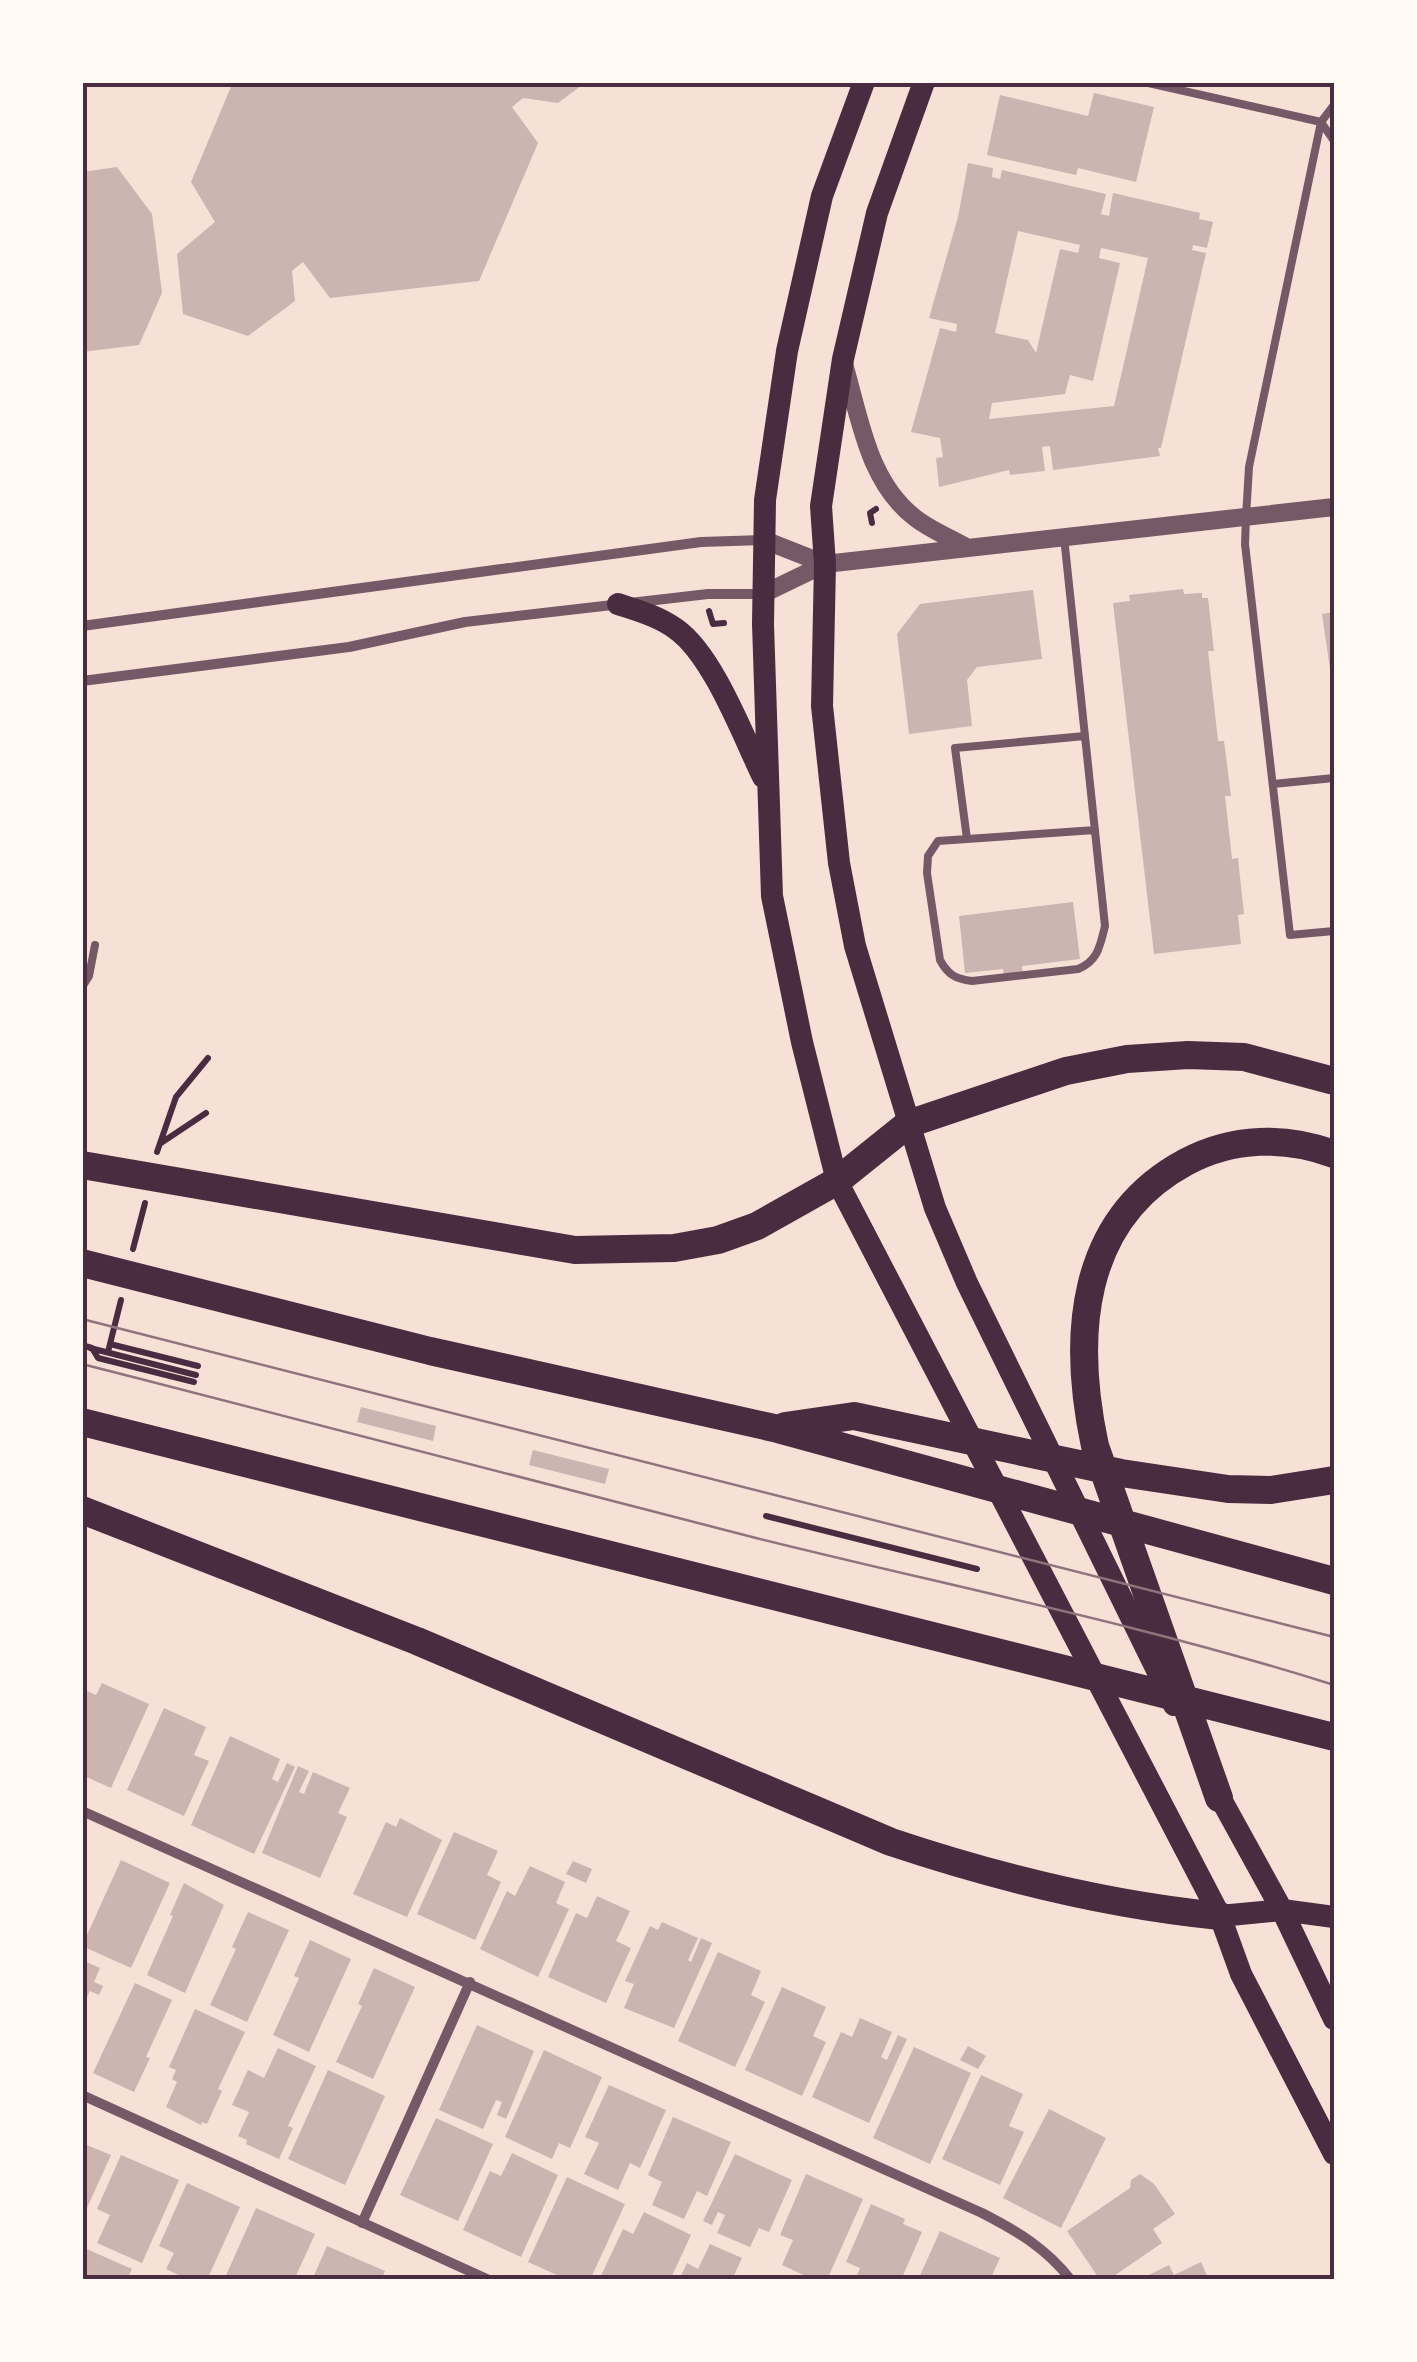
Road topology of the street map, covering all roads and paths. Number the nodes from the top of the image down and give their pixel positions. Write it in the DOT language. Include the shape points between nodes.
graph roads {
  1 [pos="864,82"];
  2 [pos="924,82"];
  3 [pos="1144,82"];
  4 [pos="1207,82"];
  5 [pos="1204,96"];
  6 [pos="1334,105"];
  7 [pos="1321,122"];
  8 [pos="1334,140"];
  9 [pos="843,359"];
  10 [pos="1334,507"];
  11 [pos="858,510"];
  12 [pos="1246,517"];
  13 [pos="872,523"];
  14 [pos="1064,537"];
  15 [pos="764,540"];
  16 [pos="969,548"];
  17 [pos="824,564"];
  18 [pos="763,594"];
  19 [pos="618,604"];
  20 [pos="708,609"];
  21 [pos="724,623"];
  22 [pos="82,626"];
  23 [pos="82,680"];
  24 [pos="1085,736"];
  25 [pos="1334,778"];
  26 [pos="766,784"];
  27 [pos="1273,784"];
  28 [pos="1094,830"];
  29 [pos="967,839"];
  30 [pos="1334,932"];
  31 [pos="94,945"];
  32 [pos="82,987"];
  33 [pos="1334,1080"];
  34 [pos="206,1114"];
  35 [pos="908,1124"];
  36 [pos="159,1144"];
  37 [pos="1334,1154"];
  38 [pos="83,1165"];
  39 [pos="837,1180"];
  40 [pos="82,1263"];
  41 [pos="110,1344"];
  42 [pos="85,1346"];
  43 [pos="196,1374"];
  44 [pos="82,1422"];
  45 [pos="774,1428"];
  46 [pos="1334,1480"];
  47 [pos="82,1510"];
  48 [pos="766,1516"];
  49 [pos="978,1568"];
  50 [pos="1334,1581"];
  51 [pos="1334,1737"];
  52 [pos="1219,1798"];
  53 [pos="82,1811"];
  54 [pos="1282,1910"];
  55 [pos="1220,1916"];
  56 [pos="1334,1917"];
  57 [pos="470,1982"];
  58 [pos="1334,2019"];
  59 [pos="82,2094"];
  60 [pos="1334,2154"];
  61 [pos="362,2223"];
  62 [pos="490,2280"];
  63 [pos="1071,2280"];
  1 -- 15 [label="main road" via="822,196 787,350"];
  2 -- 9 [label="main road" via="877,213"];
  3 -- 5 [label="lane"];
  4 -- 5 [label="lane"];
  5 -- 7 [label="lane"];
  6 -- 7 [label="lane"];
  7 -- 8 [label="lane"];
  7 -- 12 [label="lane" via="1249,468"];
  9 -- 16 [label="street" via="876,470 892,497 916,519"];
  9 -- 17 [label="main road" via="821,506"];
  10 -- 12 [label="street"];
  11 -- 13 [label="path" via="874,511"];
  12 -- 14 [label="street"];
  12 -- 27 [label="lane"];
  14 -- 16 [label="street"];
  14 -- 24 [label="lane"];
  15 -- 17 [label="street"];
  15 -- 18 [label="main road"];
  15 -- 22 [label="street" via="701,542"];
  16 -- 17 [label="street"];
  17 -- 18 [label="street"];
  17 -- 35 [label="main road" via="822,706 839,862 855,946"];
  18 -- 19 [label="street"];
  18 -- 26 [label="main road"];
  19 -- 23 [label="street"];
  19 -- 26 [label="main road" via="654,616 690,642 716,678"];
  20 -- 21 [label="path" via="713,624"];
  24 -- 28 [label="lane"];
  24 -- 29 [label="lane" via="955,748"];
  25 -- 27 [label="lane"];
  26 -- 39 [label="main road" via="772,896"];
  27 -- 30 [label="lane" via="1290,935"];
  28 -- 29 [label="lane"];
  28 -- 29 [label="lane" via="1105,926 1098,954 1078,969 972,980 956,979 940,960 927,873 938,841"];
  31 -- 32 [label="lane"];
  33 -- 35 [label="highway" via="1244,1057 1127,1059 1066,1071"];
  34 -- 36 [label="path"];
  35 -- 39 [label="highway"];
  35 -- 52 [label="main road" via="967,1283"];
  37 -- 52 [label="highway" via="1293,1142 1251,1140 1205,1152 1161,1175 1124,1210 1102,1251 1088,1300 1083,1364 1096,1446"];
  38 -- 39 [label="highway" via="575,1250 718,1240 757,1226"];
  39 -- 55 [label="main road"];
  40 -- 45 [label="highway" via="430,1352"];
  41 -- 43 [label="path"];
  42 -- 43 [label="path"];
  42 -- 43 [label="path" via="98,1358"];
  44 -- 51 [label="highway"];
  45 -- 46 [label="highway" via="854,1416 1179,1484 1271,1490"];
  45 -- 50 [label="highway"];
  47 -- 55 [label="highway" via="417,1641 891,1842 1070,1894"];
  48 -- 49 [label="path"];
  52 -- 54 [label="main road"];
  53 -- 57 [label="street"];
  54 -- 55 [label="main road"];
  54 -- 56 [label="main road"];
  54 -- 58 [label="main road"];
  55 -- 60 [label="main road" via="1242,1974"];
  57 -- 61 [label="street"];
  57 -- 63 [label="street" via="982,2213 1028,2237"];
  59 -- 61 [label="street"];
  61 -- 62 [label="street"];
}
